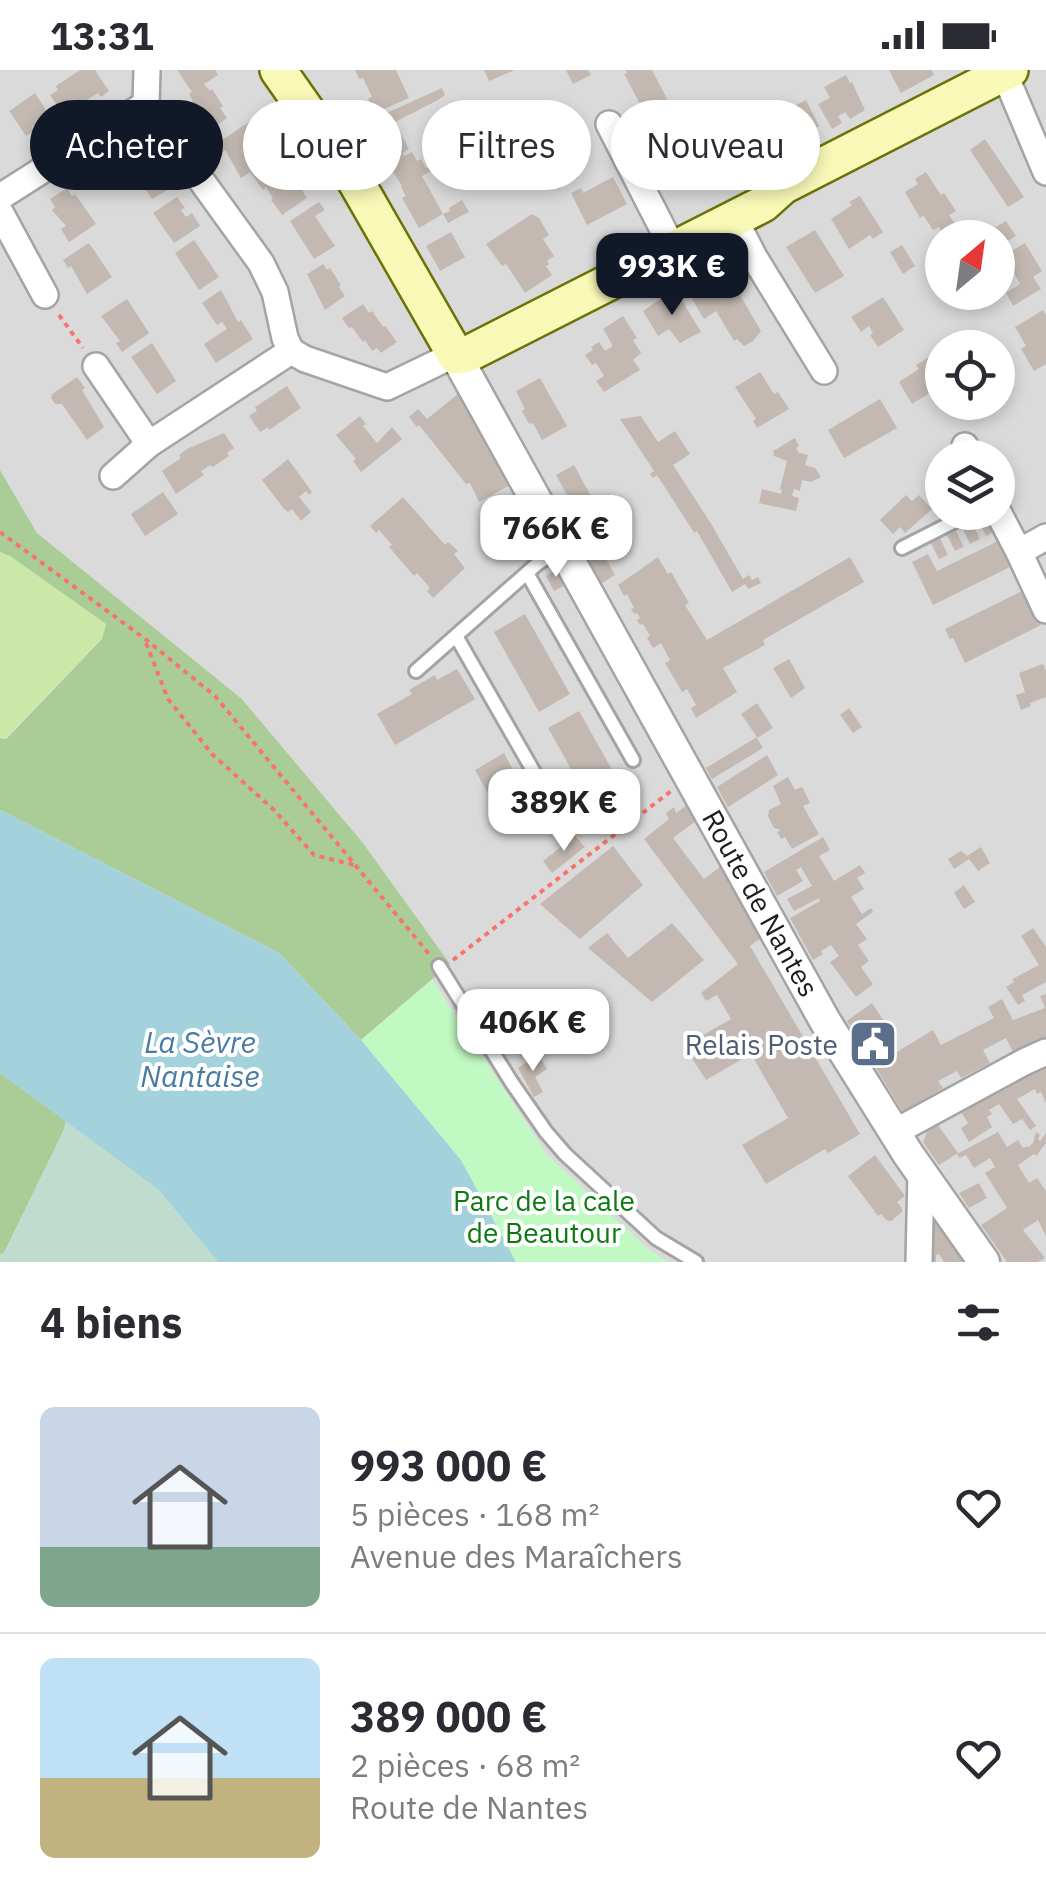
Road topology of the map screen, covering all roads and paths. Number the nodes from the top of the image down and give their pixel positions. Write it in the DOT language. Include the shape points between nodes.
graph roads {
  1 [pos="147,70"];
  2 [pos="278,70"];
  3 [pos="1002,72"];
  4 [pos="146,100"];
  5 [pos="609,124"];
  6 [pos="1046,172"];
  7 [pos="30,178"];
  8 [pos="209,190"];
  9 [pos="0,197"];
  10 [pos="0,212"];
  11 [pos="734,218"];
  12 [pos="673,249"];
  13 [pos="45,295"];
  14 [pos="291,351"];
  15 [pos="456,356"];
  16 [pos="96,366"];
  17 [pos="824,371"];
  18 [pos="149,444"];
  19 [pos="114,476"];
  20 [pos="937,530"];
  21 [pos="1007,530"];
  22 [pos="0,535"];
  23 [pos="1046,537"];
  24 [pos="564,547"];
  25 [pos="902,548"];
  26 [pos="1019,552"];
  27 [pos="527,573"];
  28 [pos="1046,610"];
  29 [pos="456,636"];
  30 [pos="144,638"];
  31 [pos="416,671"];
  32 [pos="633,760"];
  33 [pos="691,776"];
  34 [pos="543,788"];
  35 [pos="356,866"];
  36 [pos="440,968"];
  37 [pos="1046,1052"];
  38 [pos="895,1132"];
  39 [pos="921,1173"];
  40 [pos="696,1262"];
  41 [pos="919,1262"];
  42 [pos="984,1262"];
  1 -- 4 [label="street"];
  2 -- 15 [label="main road, Route de Nantes" via="364,195"];
  3 -- 6 [label="street"];
  3 -- 11 [label="main road"];
  5 -- 12 [label="street"];
  7 -- 9 [label="street"];
  8 -- 14 [label="street" via="262,263"];
  10 -- 13 [label="street"];
  11 -- 12 [label="main road"];
  11 -- 17 [label="street"];
  12 -- 15 [label="main road"];
  13 -- 16 [label="path"];
  14 -- 15 [label="street" via="387,388"];
  14 -- 18 [label="street"];
  15 -- 24 [label="street, Route de Nantes"];
  16 -- 18 [label="street"];
  18 -- 19 [label="street"];
  20 -- 25 [label="lane"];
  21 -- 26 [label="street"];
  22 -- 30 [label="path"];
  23 -- 26 [label="street"];
  24 -- 27 [label="lane"];
  24 -- 33 [label="street, Route de Nantes"];
  26 -- 28 [label="street"];
  27 -- 29 [label="lane"];
  27 -- 32 [label="lane"];
  29 -- 31 [label="lane"];
  29 -- 34 [label="lane"];
  30 -- 35 [label="path" via="215,696"];
  30 -- 35 [label="path" via="168,700 212,754 314,855"];
  33 -- 36 [label="path"];
  33 -- 38 [label="street, Route de Nantes" via="825,1020"];
  35 -- 36 [label="path"];
  36 -- 40 [label="lane" via="546,1132 656,1238"];
  37 -- 38 [label="street"];
  38 -- 39 [label="street, Route de Nantes"];
  39 -- 41 [label="street"];
  39 -- 42 [label="street, Route de Nantes"];
}
